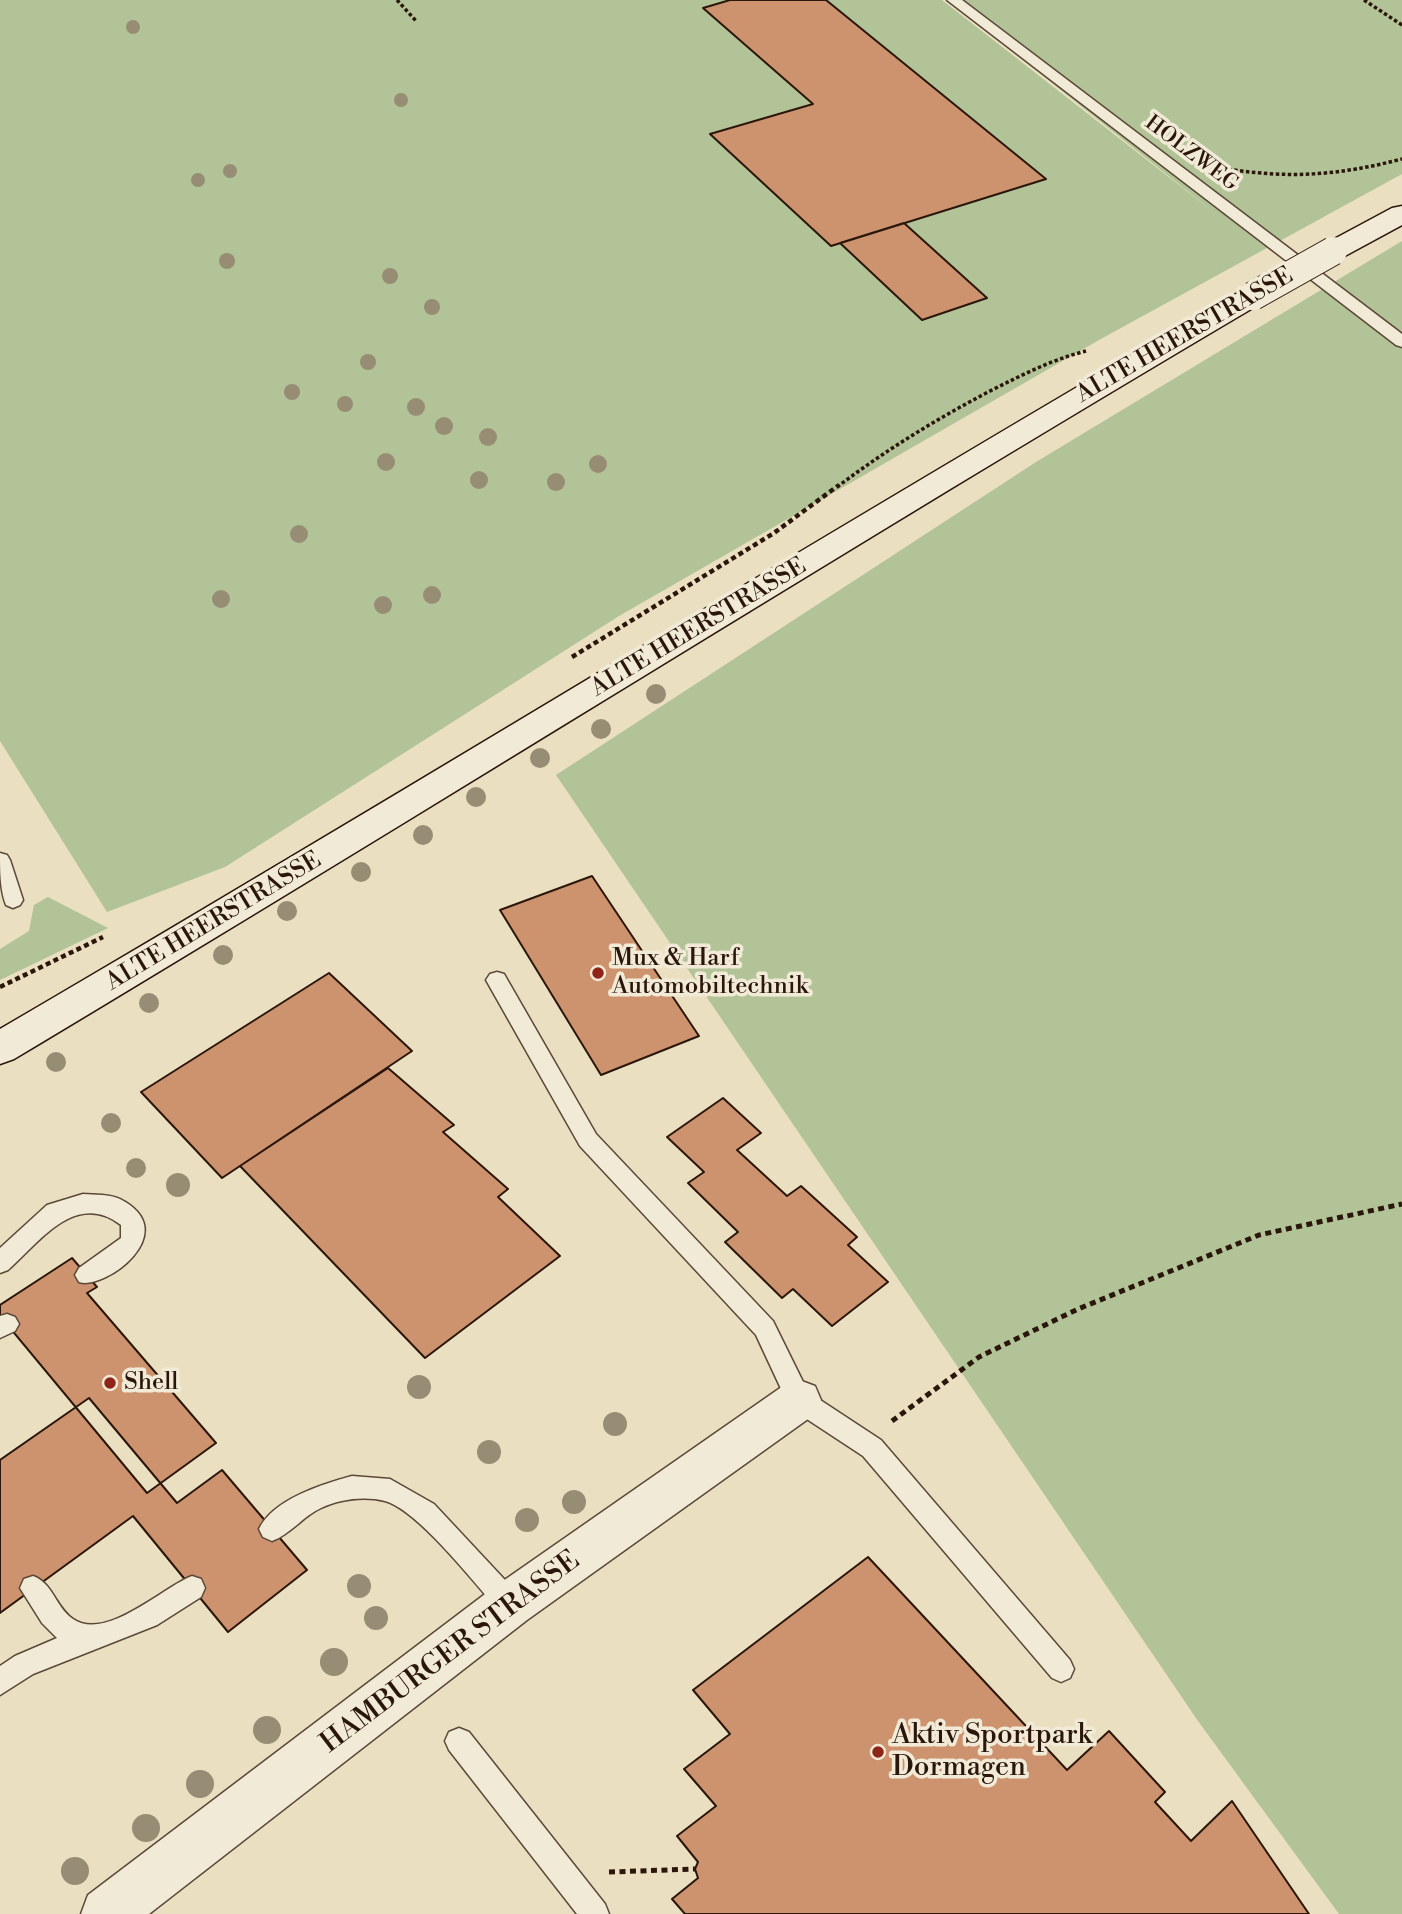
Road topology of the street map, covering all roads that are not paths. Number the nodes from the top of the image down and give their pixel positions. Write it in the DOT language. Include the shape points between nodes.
graph roads {
  1 [pos="954,0"];
  2 [pos="1402,214"];
  3 [pos="1402,342"];
  4 [pos="0,860"];
  5 [pos="13,900"];
  6 [pos="497,980"];
  7 [pos="0,1048"];
  8 [pos="0,1263"];
  9 [pos="87,1275"];
  10 [pos="799,1399"];
  11 [pos="272,1529"];
  12 [pos="33,1588"];
  13 [pos="192,1588"];
  14 [pos="510,1604"];
  15 [pos="89,1638"];
  16 [pos="1061,1669"];
  17 [pos="0,1682"];
  18 [pos="459,1741"];
  19 [pos="107,1914"];
  20 [pos="595,1914"];
  1 -- 3 [label="lane, HOLZWEG"];
  2 -- 7 [label="street, ALTE HEERSTRASSE, bridge" via="976,458 241,908"];
  4 -- 5 [label="lane"];
  6 -- 10 [label="lane" via="588,1140 765,1328"];
  8 -- 9 [label="lane" via="55,1212 83,1203 113,1206 132,1222 133,1242"];
  10 -- 14 [label="street, HAMBURGER STRASSE"];
  10 -- 16 [label="lane" via="873,1448"];
  11 -- 14 [label="lane" via="312,1499 352,1487 390,1490 425,1512"];
  12 -- 15 [label="lane" via="64,1628"];
  13 -- 15 [label="lane" via="126,1627"];
  14 -- 19 [label="street, HAMBURGER STRASSE"];
  15 -- 17 [label="lane" via="24,1665"];
  18 -- 20 [label="lane"];
}
